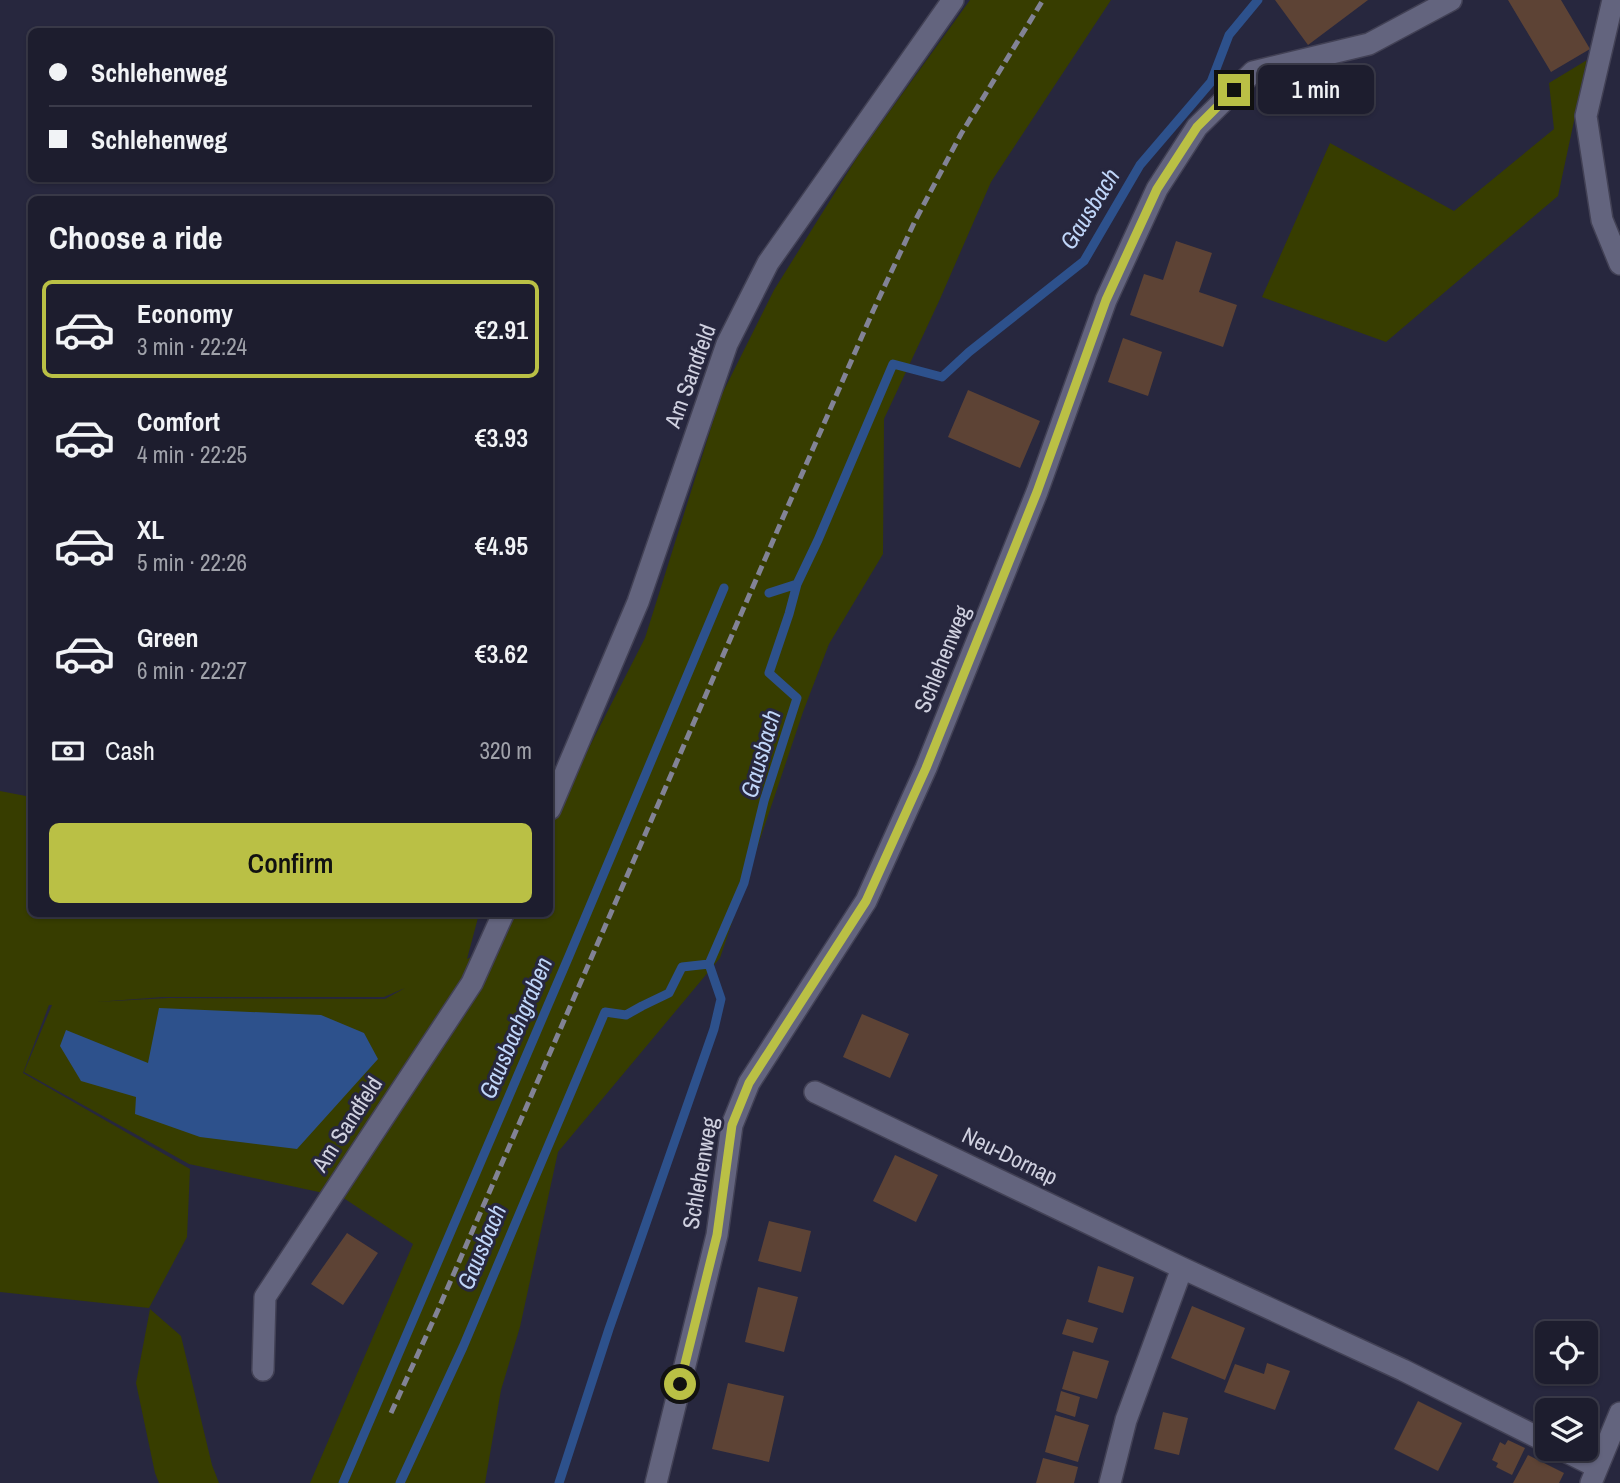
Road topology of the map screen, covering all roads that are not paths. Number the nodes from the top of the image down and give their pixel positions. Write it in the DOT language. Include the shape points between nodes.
graph roads {
  1 [pos="953,0"];
  2 [pos="1451,0"];
  3 [pos="1613,0"];
  4 [pos="1620,264"];
  5 [pos="553,802"];
  6 [pos="502,917"];
  7 [pos="815,1091"];
  8 [pos="1182,1268"];
  9 [pos="263,1370"];
  10 [pos="1620,1413"];
  11 [pos="1535,1436"];
  12 [pos="1576,1461"];
  13 [pos="1594,1475"];
  14 [pos="656,1483"];
  15 [pos="1110,1483"];
  1 -- 5 [label="street, Am Sandfeld" via="768,263 727,344 638,602"];
  2 -- 14 [label="street, Schlehenweg" via="1369,44 1253,72 1197,127 1157,189 1106,300 1037,492 926,768 866,901 749,1083 732,1125 717,1235"];
  3 -- 4 [label="street" via="1586,117 1602,220"];
  6 -- 9 [label="street, Am Sandfeld" via="472,983 265,1297"];
  7 -- 8 [label="street, Neu-Dornap"];
  8 -- 11 [label="street, Neu-Dornap"];
  8 -- 15 [label="street" via="1126,1420"];
  10 -- 13 [label="street"];
  12 -- 13 [label="street"];
}
